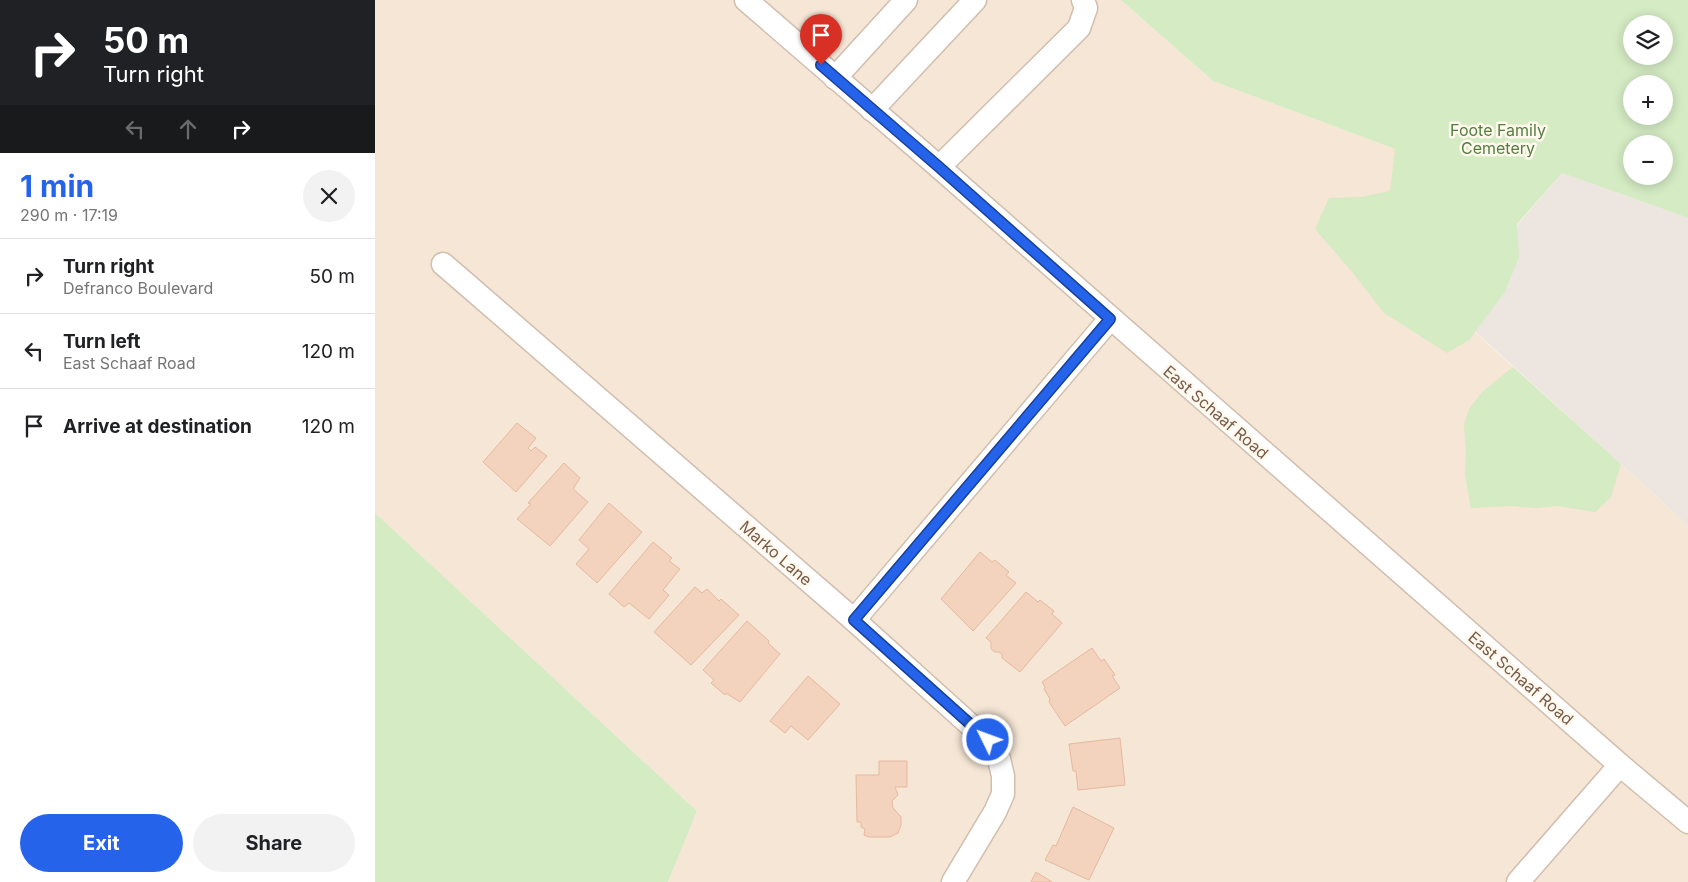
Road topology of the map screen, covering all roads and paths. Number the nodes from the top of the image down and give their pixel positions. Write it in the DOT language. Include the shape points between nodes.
graph roads {
  1 [pos="746,0"];
  2 [pos="906,0"];
  3 [pos="975,0"];
  4 [pos="1083,0"];
  5 [pos="835,78"];
  6 [pos="872,110"];
  7 [pos="939,167"];
  8 [pos="443,264"];
  9 [pos="1110,319"];
  10 [pos="854,620"];
  11 [pos="1620,765"];
  12 [pos="1688,822"];
  13 [pos="953,882"];
  14 [pos="1518,882"];
  1 -- 5 [label="street, East Schaaf Road"];
  2 -- 5 [label="street"];
  3 -- 6 [label="street"];
  4 -- 7 [label="street" via="1086,8 1079,28"];
  5 -- 6 [label="street, East Schaaf Road"];
  6 -- 7 [label="street, East Schaaf Road"];
  7 -- 9 [label="street, East Schaaf Road"];
  8 -- 10 [label="street, Marko Lane"];
  9 -- 10 [label="street"];
  9 -- 11 [label="street, East Schaaf Road"];
  10 -- 13 [label="street, Marko Lane" via="988,740 999,759 1003,794"];
  11 -- 12 [label="street, East Schaaf Road"];
  11 -- 14 [label="street"];
}
